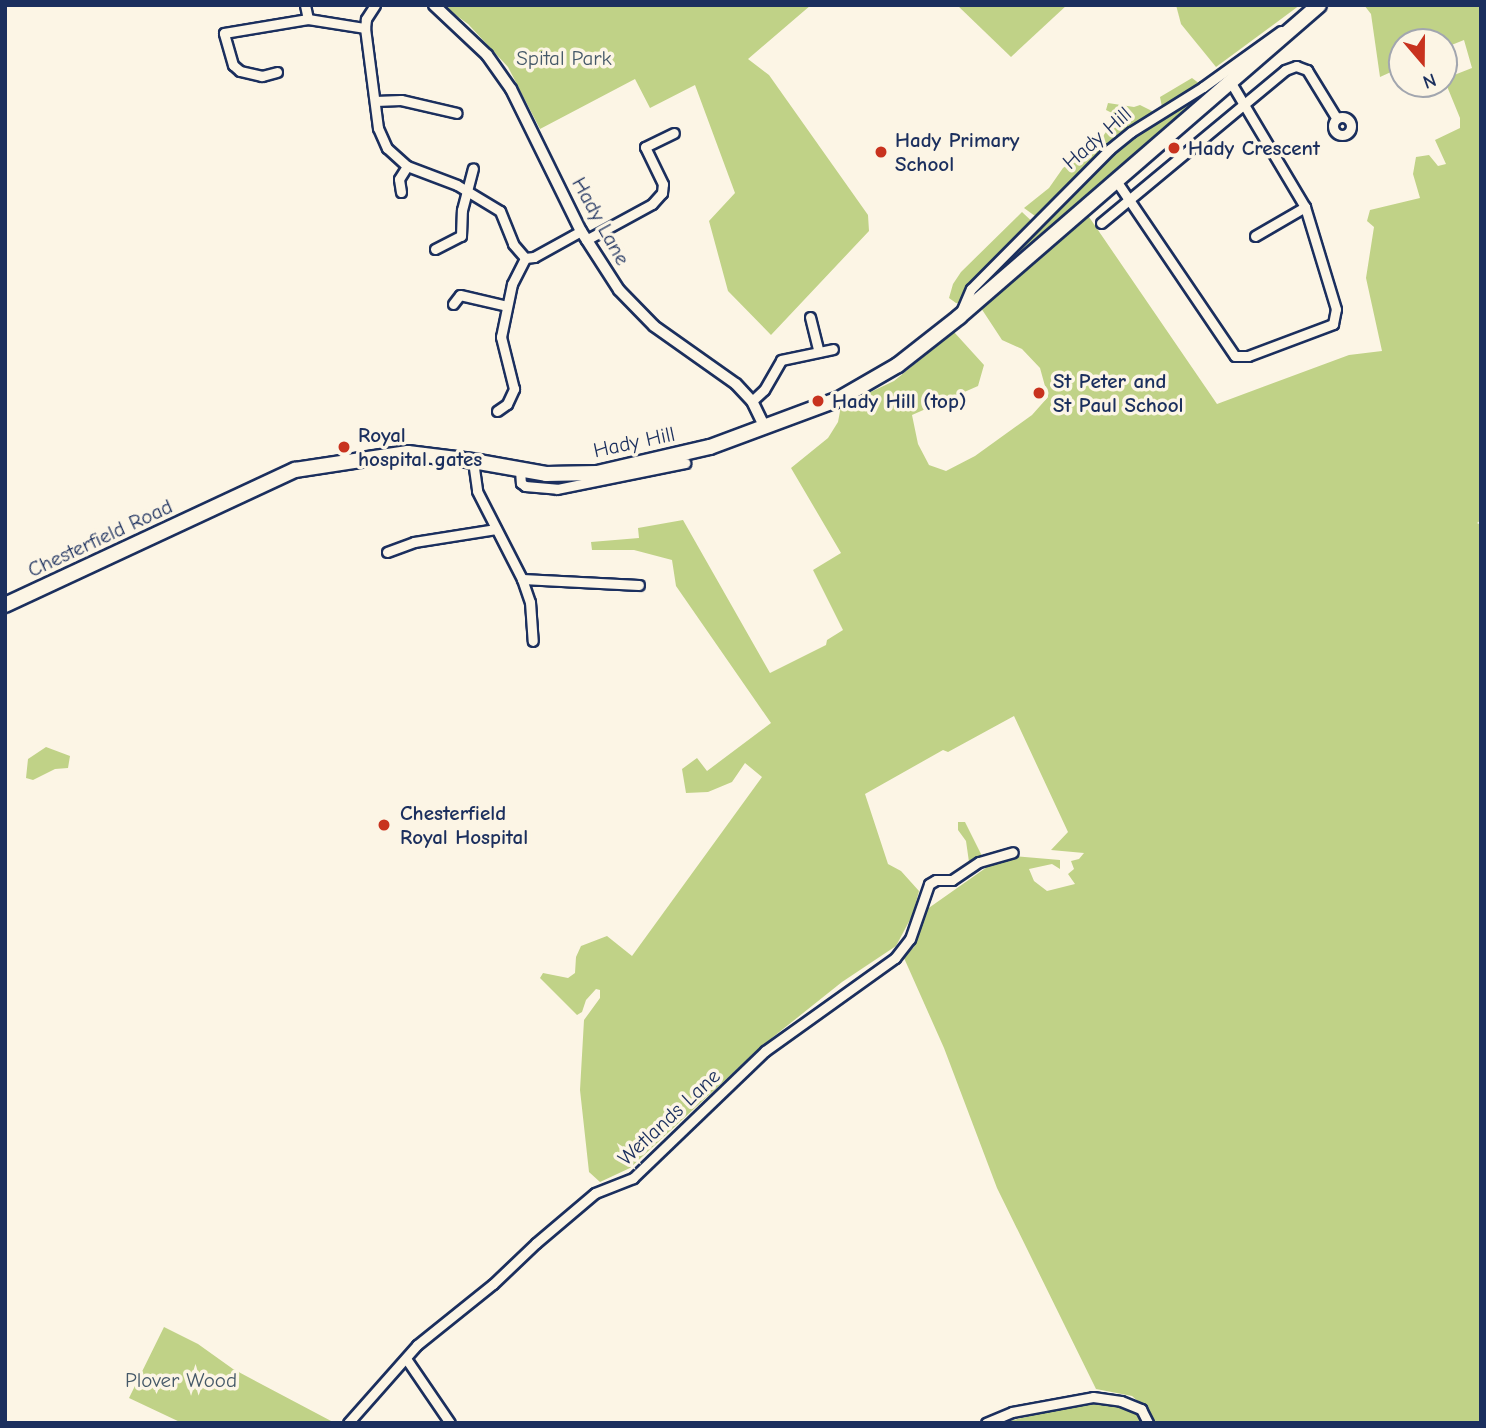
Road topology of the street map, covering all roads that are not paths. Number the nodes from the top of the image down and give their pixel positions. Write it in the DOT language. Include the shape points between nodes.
graph roads {
  1 [pos="305,5"];
  2 [pos="375,5"];
  3 [pos="434,5"];
  4 [pos="1320,5"];
  5 [pos="308,19"];
  6 [pos="1296,27"];
  7 [pos="365,28"];
  8 [pos="277,72"];
  9 [pos="1231,83"];
  10 [pos="1244,101"];
  11 [pos="375,102"];
  12 [pos="457,113"];
  13 [pos="1337,119"];
  14 [pos="674,133"];
  15 [pos="407,166"];
  16 [pos="473,168"];
  17 [pos="1117,182"];
  18 [pos="466,191"];
  19 [pos="401,192"];
  20 [pos="1131,199"];
  21 [pos="1305,207"];
  22 [pos="1101,223"];
  23 [pos="584,236"];
  24 [pos="1255,236"];
  25 [pos="435,249"];
  26 [pos="525,258"];
  27 [pos="453,304"];
  28 [pos="507,306"];
  29 [pos="810,317"];
  30 [pos="959,317"];
  31 [pos="832,349"];
  32 [pos="819,352"];
  33 [pos="752,401"];
  34 [pos="497,411"];
  35 [pos="759,430"];
  36 [pos="473,461"];
  37 [pos="685,463"];
  38 [pos="520,470"];
  39 [pos="247,496"];
  40 [pos="496,529"];
  41 [pos="387,552"];
  42 [pos="522,579"];
  43 [pos="639,585"];
  44 [pos="5,605"];
  45 [pos="533,641"];
  46 [pos="1013,852"];
  47 [pos="407,1360"];
  48 [pos="348,1423"];
  49 [pos="450,1423"];
  50 [pos="986,1423"];
  51 [pos="1148,1423"];
  1 -- 5 [label="street"];
  2 -- 7 [label="street"];
  3 -- 23 [label="street, Hady Lane" via="487,55 511,89"];
  4 -- 6 [label="main road, Hady Hill"];
  5 -- 7 [label="street"];
  5 -- 8 [label="street" via="224,33 233,65 240,71 262,76"];
  6 -- 9 [label="main road, Hady Hill"];
  6 -- 30 [label="street, Hady Hill" via="1283,29 1121,140 971,289"];
  7 -- 11 [label="street"];
  9 -- 10 [label="street"];
  9 -- 17 [label="main road, Hady Hill"];
  10 -- 13 [label="street" via="1296,66 1307,70"];
  10 -- 20 [label="street"];
  10 -- 21 [label="street"];
  11 -- 12 [label="street" via="401,100"];
  11 -- 15 [label="street" via="381,139"];
  14 -- 23 [label="street" via="641,149 663,184 662,193 652,204"];
  15 -- 18 [label="street"];
  15 -- 19 [label="street" via="399,179"];
  16 -- 18 [label="street"];
  17 -- 20 [label="street"];
  17 -- 30 [label="main road, Hady Hill"];
  18 -- 25 [label="street" via="461,236"];
  18 -- 26 [label="street" via="500,211 513,244"];
  20 -- 21 [label="street" via="1230,351 1241,357 1327,328 1337,316"];
  20 -- 22 [label="street"];
  21 -- 24 [label="street"];
  23 -- 26 [label="street"];
  23 -- 33 [label="street, Hady Lane" via="607,275 654,326 736,384"];
  26 -- 28 [label="street"];
  27 -- 28 [label="street" via="460,295"];
  28 -- 34 [label="street" via="501,337 514,389 507,404"];
  29 -- 32 [label="street"];
  30 -- 35 [label="main road, Hady Hill" via="869,384"];
  31 -- 32 [label="street"];
  32 -- 33 [label="street" via="781,360"];
  33 -- 35 [label="street, Hady Lane"];
  35 -- 38 [label="main road, Hady Hill" via="653,462 597,472 571,475"];
  36 -- 38 [label="main road, Hady Hill"];
  36 -- 39 [label="main road, Hady Hill" via="408,453 326,464"];
  36 -- 40 [label="street" via="477,491"];
  37 -- 38 [label="street, Hady Hill" via="557,489 525,486"];
  39 -- 44 [label="main road, Chesterfield Road"];
  40 -- 41 [label="street" via="414,542"];
  40 -- 42 [label="street"];
  42 -- 43 [label="street"];
  42 -- 45 [label="street" via="530,602"];
  46 -- 47 [label="street, Wetlands Lane" via="979,862 952,880 929,884 910,939 895,958 765,1051 633,1178 595,1193 417,1345"];
  47 -- 48 [label="street, Wetlands Lane"];
  47 -- 49 [label="street"];
  50 -- 51 [label="street" via="1012,1412 1093,1397 1141,1409"];
}
